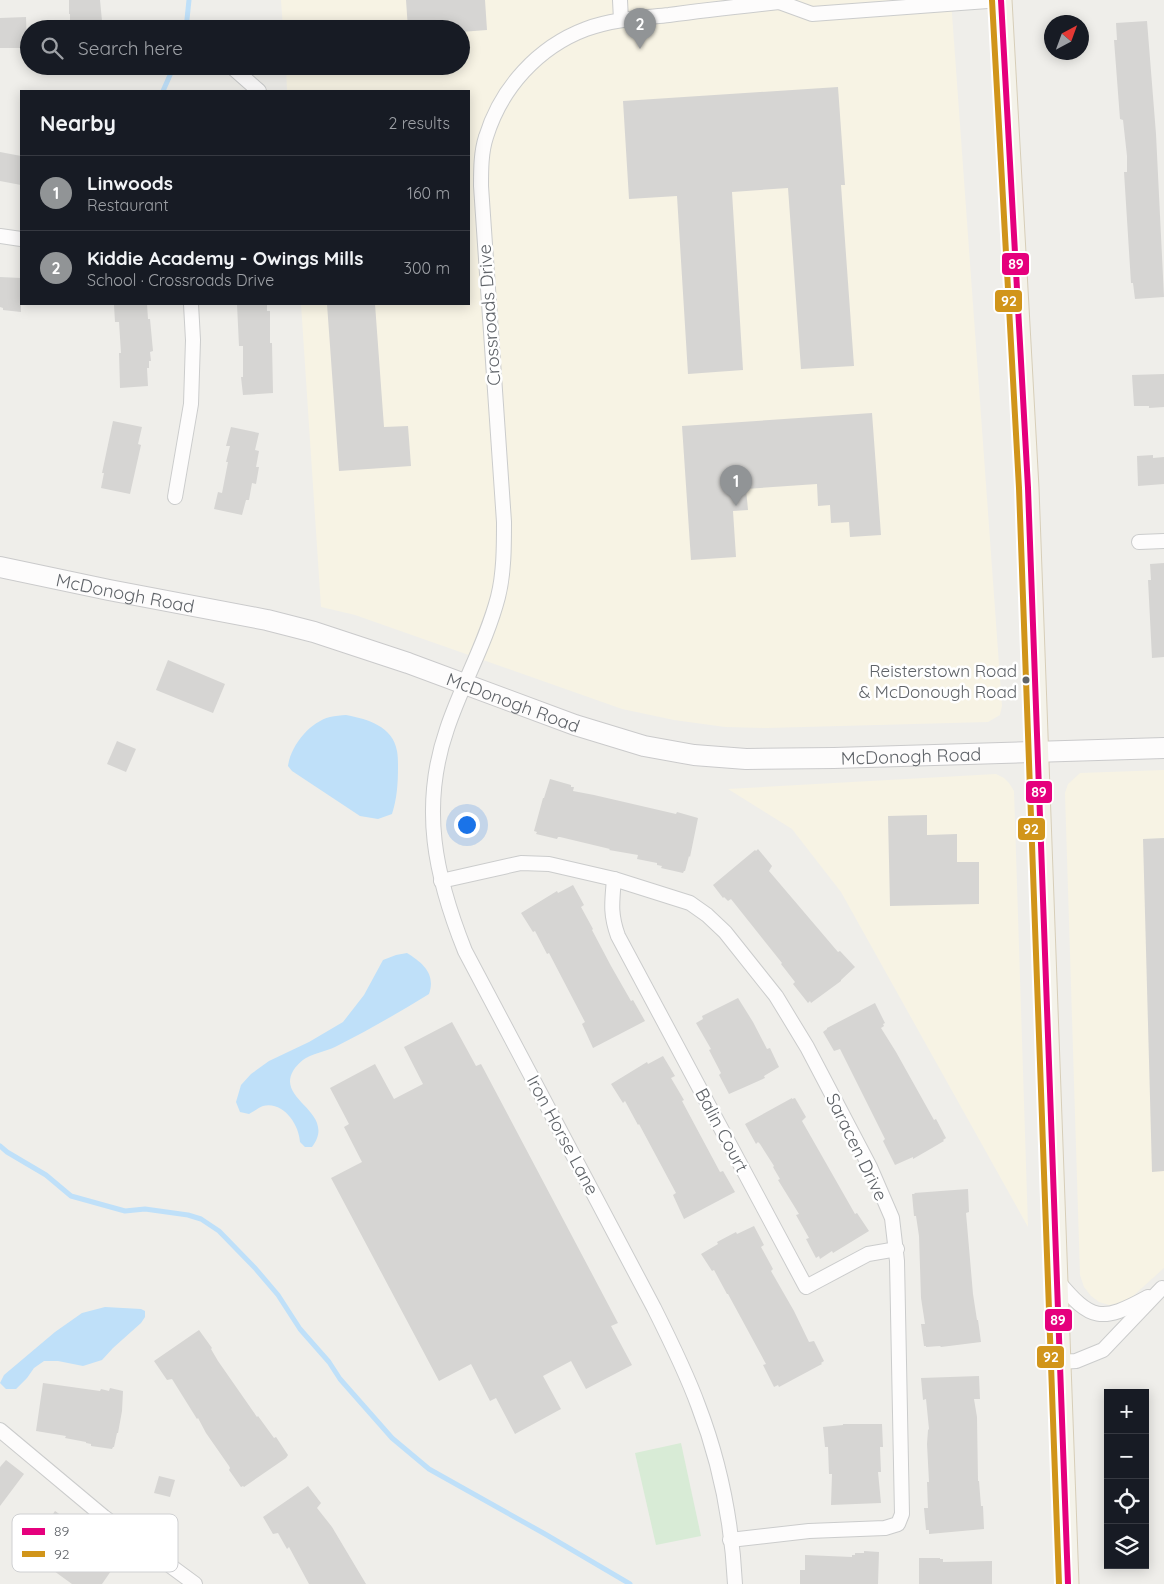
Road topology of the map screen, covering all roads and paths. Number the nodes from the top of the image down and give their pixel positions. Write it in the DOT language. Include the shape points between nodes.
graph roads {
  1 [pos="620,0"];
  2 [pos="1001,0"];
  3 [pos="780,1"];
  4 [pos="621,20"];
  5 [pos="242,75"];
  6 [pos="258,90"];
  7 [pos="0,236"];
  8 [pos="20,239"];
  9 [pos="191,305"];
  10 [pos="175,497"];
  11 [pos="1164,541"];
  12 [pos="1139,542"];
  13 [pos="0,567"];
  14 [pos="464,683"];
  15 [pos="1164,748"];
  16 [pos="1037,752"];
  17 [pos="614,879"];
  18 [pos="441,881"];
  19 [pos="896,1250"];
  20 [pos="1056,1280"];
  21 [pos="1163,1287"];
  22 [pos="1060,1362"];
  23 [pos="0,1430"];
  24 [pos="100,1514"];
  25 [pos="730,1540"];
  26 [pos="178,1571"];
  27 [pos="195,1584"];
  28 [pos="734,1584"];
  29 [pos="1068,1584"];
  1 -- 4 [label="street"];
  2 -- 3 [label="street, Crossroads Drive" via="812,14"];
  2 -- 16 [label="main road" via="1028,488"];
  3 -- 4 [label="street, Crossroads Drive"];
  4 -- 14 [label="street, Crossroads Drive" via="564,39 533,61 508,91 486,137 481,186 504,549 492,619"];
  5 -- 6 [label="street"];
  7 -- 8 [label="street"];
  9 -- 10 [label="street" via="191,404"];
  11 -- 12 [label="street"];
  13 -- 14 [label="main road, McDonogh Road" via="314,632"];
  14 -- 16 [label="main road, McDonogh Road" via="575,725 694,755 746,759"];
  14 -- 18 [label="street, Iron Horse Lane" via="446,729 433,795 432,824"];
  15 -- 16 [label="main road, McDonogh Road"];
  16 -- 20 [label="main road"];
  17 -- 18 [label="street, Saracen Drive" via="548,864 521,863"];
  17 -- 19 [label="street, Saracen Drive" via="690,903 707,914 776,996 808,1047 870,1167 892,1218"];
  17 -- 19 [label="street, Balin Court" via="611,907 618,936 806,1287 868,1254"];
  18 -- 25 [label="street, Iron Horse Lane" via="465,950 677,1355 710,1441"];
  19 -- 25 [label="street, Saracen Drive" via="903,1502 898,1524 885,1528 809,1531"];
  20 -- 21 [label="street" via="1083,1308 1098,1315 1119,1312"];
  20 -- 22 [label="main road"];
  21 -- 22 [label="street" via="1103,1350 1076,1361"];
  22 -- 29 [label="main road"];
  23 -- 24 [label="street"];
  25 -- 28 [label="street, Iron Horse Lane"];
  26 -- 27 [label="street"];
}
